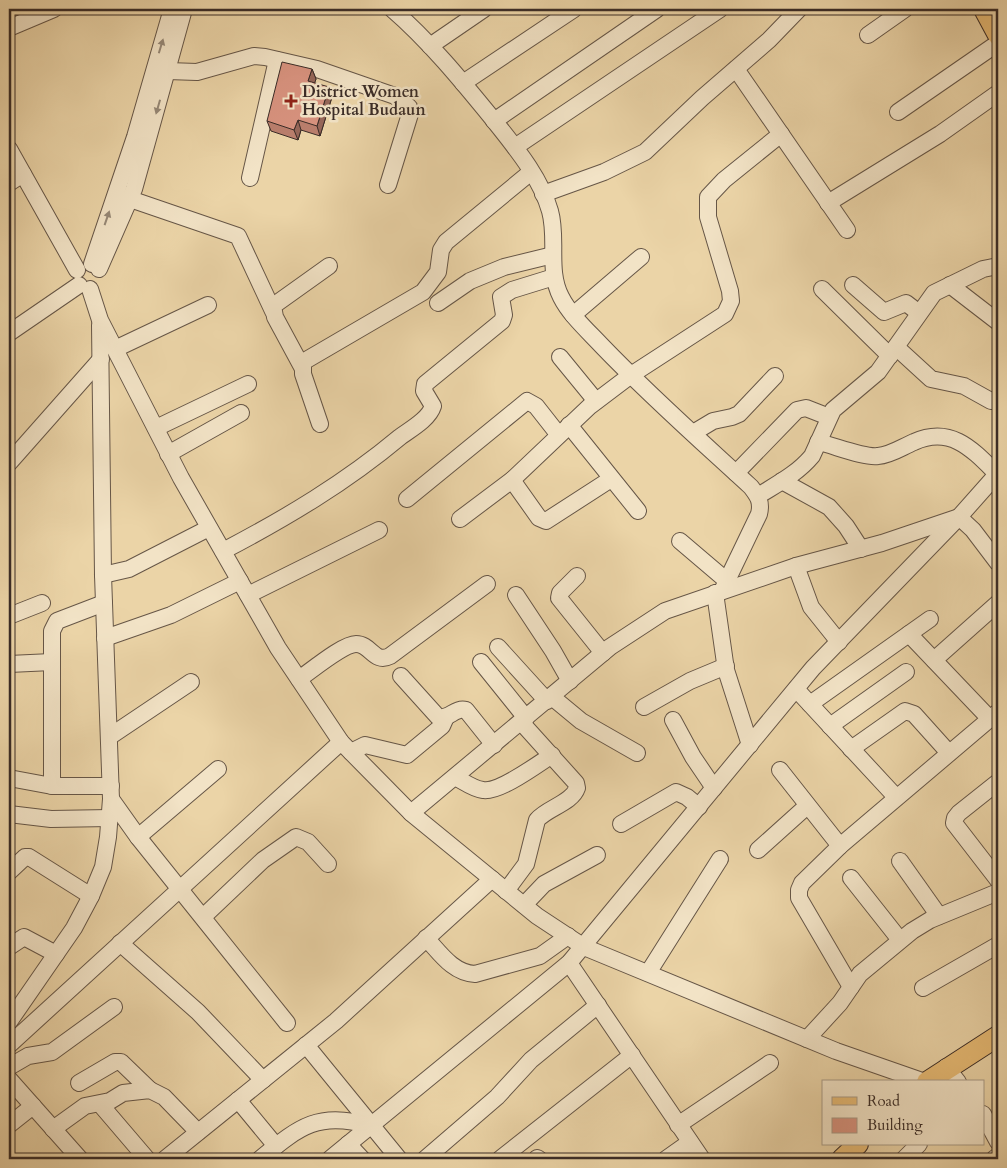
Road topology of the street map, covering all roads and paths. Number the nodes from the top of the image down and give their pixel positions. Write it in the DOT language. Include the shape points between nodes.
graph roads {
  1 [pos="54,9"];
  2 [pos="172,9"];
  3 [pos="184,9"];
  4 [pos="392,9"];
  5 [pos="484,9"];
  6 [pos="574,9"];
  7 [pos="657,9"];
  8 [pos="720,9"];
  9 [pos="799,9"];
  10 [pos="905,9"];
  11 [pos="9,28"];
  12 [pos="868,35"];
  13 [pos="998,43"];
  14 [pos="430,46"];
  15 [pos="277,60"];
  16 [pos="736,70"];
  17 [pos="168,71"];
  18 [pos="462,83"];
  19 [pos="998,92"];
  20 [pos="898,112"];
  21 [pos="494,121"];
  22 [pos="780,134"];
  23 [pos="515,147"];
  24 [pos="9,149"];
  25 [pos="531,172"];
  26 [pos="16,178"];
  27 [pos="250,178"];
  28 [pos="388,185"];
  29 [pos="543,194"];
  30 [pos="130,199"];
  31 [pos="828,203"];
  32 [pos="847,230"];
  33 [pos="553,256"];
  34 [pos="641,257"];
  35 [pos="329,266"];
  36 [pos="998,266"];
  37 [pos="87,276"];
  38 [pos="554,278"];
  39 [pos="853,285"];
  40 [pos="950,285"];
  41 [pos="822,289"];
  42 [pos="438,303"];
  43 [pos="208,305"];
  44 [pos="273,311"];
  45 [pos="920,314"];
  46 [pos="573,315"];
  47 [pos="100,320"];
  48 [pos="998,322"];
  49 [pos="9,333"];
  50 [pos="115,349"];
  51 [pos="893,352"];
  52 [pos="560,357"];
  53 [pos="101,359"];
  54 [pos="302,367"];
  55 [pos="631,375"];
  56 [pos="775,376"];
  57 [pos="248,384"];
  58 [pos="596,401"];
  59 [pos="991,401"];
  60 [pos="241,413"];
  61 [pos="829,417"];
  62 [pos="320,424"];
  63 [pos="156,428"];
  64 [pos="563,430"];
  65 [pos="693,433"];
  66 [pos="818,442"];
  67 [pos="168,454"];
  68 [pos="9,463"];
  69 [pos="736,473"];
  70 [pos="998,473"];
  71 [pos="611,479"];
  72 [pos="512,480"];
  73 [pos="782,481"];
  74 [pos="758,496"];
  75 [pos="407,498"];
  76 [pos="638,511"];
  77 [pos="959,517"];
  78 [pos="460,519"];
  79 [pos="209,528"];
  80 [pos="379,530"];
  81 [pos="680,541"];
  82 [pos="861,549"];
  83 [pos="223,551"];
  84 [pos="996,557"];
  85 [pos="796,566"];
  86 [pos="103,575"];
  87 [pos="577,576"];
  88 [pos="487,584"];
  89 [pos="244,588"];
  90 [pos="721,588"];
  91 [pos="516,595"];
  92 [pos="42,603"];
  93 [pos="104,603"];
  94 [pos="998,603"];
  95 [pos="9,616"];
  96 [pos="930,620"];
  97 [pos="909,634"];
  98 [pos="105,638"];
  99 [pos="839,642"];
  100 [pos="498,647"];
  101 [pos="603,653"];
  102 [pos="934,660"];
  103 [pos="52,662"];
  104 [pos="481,662"];
  105 [pos="9,664"];
  106 [pos="726,666"];
  107 [pos="906,672"];
  108 [pos="401,676"];
  109 [pos="299,679"];
  110 [pos="570,681"];
  111 [pos="191,682"];
  112 [pos="796,689"];
  113 [pos="549,699"];
  114 [pos="810,704"];
  115 [pos="644,707"];
  116 [pos="994,715"];
  117 [pos="446,717"];
  118 [pos="523,720"];
  119 [pos="673,720"];
  120 [pos="830,726"];
  121 [pos="109,738"];
  122 [pos="494,745"];
  123 [pos="750,745"];
  124 [pos="346,747"];
  125 [pos="851,748"];
  126 [pos="637,753"];
  127 [pos="949,753"];
  128 [pos="552,755"];
  129 [pos="218,769"];
  130 [pos="780,770"];
  131 [pos="455,777"];
  132 [pos="9,778"];
  133 [pos="998,782"];
  134 [pos="52,786"];
  135 [pos="714,788"];
  136 [pos="111,793"];
  137 [pos="896,797"];
  138 [pos="807,806"];
  139 [pos="699,807"];
  140 [pos="411,813"];
  141 [pos="9,814"];
  142 [pos="110,818"];
  143 [pos="621,824"];
  144 [pos="138,837"];
  145 [pos="840,846"];
  146 [pos="758,850"];
  147 [pos="597,855"];
  148 [pos="720,859"];
  149 [pos="900,861"];
  150 [pos="328,864"];
  151 [pos="9,872"];
  152 [pos="851,878"];
  153 [pos="492,879"];
  154 [pos="998,880"];
  155 [pos="180,889"];
  156 [pos="506,890"];
  157 [pos="998,892"];
  158 [pos="91,896"];
  159 [pos="524,905"];
  160 [pos="939,916"];
  161 [pos="203,917"];
  162 [pos="568,936"];
  163 [pos="426,938"];
  164 [pos="900,940"];
  165 [pos="120,943"];
  166 [pos="998,945"];
  167 [pos="9,947"];
  168 [pos="584,947"];
  169 [pos="56,954"];
  170 [pos="569,963"];
  171 [pos="648,973"];
  172 [pos="852,987"];
  173 [pos="923,988"];
  174 [pos="598,1005"];
  175 [pos="114,1007"];
  176 [pos="9,1022"];
  177 [pos="287,1022"];
  178 [pos="998,1036"];
  179 [pos="807,1039"];
  180 [pos="9,1045"];
  181 [pos="306,1046"];
  182 [pos="632,1055"];
  183 [pos="770,1063"];
  184 [pos="9,1067"];
  185 [pos="952,1074"];
  186 [pos="9,1078"];
  187 [pos="263,1080"];
  188 [pos="920,1080"];
  189 [pos="932,1080"];
  190 [pos="79,1083"];
  191 [pos="150,1090"];
  192 [pos="238,1100"];
  193 [pos="100,1104"];
  194 [pos="33,1106"];
  195 [pos="990,1119"];
  196 [pos="9,1125"];
  197 [pos="678,1125"];
  198 [pos="370,1126"];
  199 [pos="53,1129"];
  200 [pos="198,1132"];
  201 [pos="690,1142"];
  202 [pos="998,1142"];
  203 [pos="348,1144"];
  204 [pos="276,1146"];
  205 [pos="856,1146"];
  206 [pos="917,1146"];
  207 [pos="998,1156"];
  208 [pos="80,1159"];
  209 [pos="147,1159"];
  210 [pos="165,1159"];
  211 [pos="260,1159"];
  212 [pos="330,1159"];
  213 [pos="362,1159"];
  214 [pos="399,1159"];
  215 [pos="424,1159"];
  216 [pos="500,1159"];
  217 [pos="666,1159"];
  218 [pos="702,1159"];
  219 [pos="842,1159"];
  220 [pos="904,1159"];
  221 [pos="994,1159"];
  1 -- 11 [label="street"];
  37 -- 2 [label="street, one-way" via="135,137"];
  3 -- 17 [label="street"];
  4 -- 14 [label="street"];
  5 -- 14 [label="street"];
  6 -- 18 [label="street"];
  7 -- 21 [label="street"];
  8 -- 23 [label="street"];
  9 -- 16 [label="street"];
  10 -- 12 [label="street"];
  13 -- 20 [label="street"];
  14 -- 18 [label="street"];
  15 -- 17 [label="street" via="254,56 197,72"];
  15 -- 27 [label="street"];
  15 -- 28 [label="street" via="317,69 395,96 408,107 409,122"];
  16 -- 22 [label="street"];
  16 -- 29 [label="street" via="645,152 604,172"];
  17 -- 30 [label="street, one-way"];
  18 -- 21 [label="street"];
  19 -- 31 [label="street" via="940,134"];
  21 -- 23 [label="street"];
  22 -- 31 [label="street"];
  22 -- 55 [label="street" via="708,197 708,217 730,291 729,308 717,320"];
  23 -- 25 [label="street"];
  24 -- 26 [label="street"];
  25 -- 29 [label="street"];
  25 -- 54 [label="street" via="446,242 441,250 438,272 423,292 307,358"];
  26 -- 37 [label="street"];
  29 -- 33 [label="street" via="550,211"];
  30 -- 37 [label="street"];
  30 -- 44 [label="street" via="238,236"];
  31 -- 32 [label="street"];
  33 -- 38 [label="street"];
  33 -- 42 [label="street" via="504,266 470,281"];
  34 -- 46 [label="street"];
  35 -- 44 [label="street" via="273,306"];
  36 -- 40 [label="street" via="983,269"];
  37 -- 47 [label="street"];
  37 -- 49 [label="street"];
  38 -- 46 [label="street" via="561,298"];
  38 -- 83 [label="street" via="512,290 501,297 502,321 425,384 424,392 433,406 425,417 361,470 275,524"];
  39 -- 45 [label="street" via="884,312 906,303"];
  40 -- 45 [label="street" via="934,293"];
  40 -- 48 [label="street"];
  41 -- 51 [label="street"];
  43 -- 50 [label="street"];
  44 -- 54 [label="street"];
  45 -- 51 [label="street"];
  46 -- 55 [label="street"];
  47 -- 50 [label="street"];
  47 -- 53 [label="street"];
  50 -- 63 [label="street"];
  51 -- 59 [label="street" via="931,379 964,386"];
  51 -- 61 [label="street" via="878,372 837,404"];
  52 -- 58 [label="street"];
  53 -- 68 [label="street"];
  53 -- 86 [label="street"];
  54 -- 62 [label="street"];
  55 -- 58 [label="street"];
  55 -- 65 [label="street"];
  56 -- 65 [label="street" via="739,414 713,421"];
  57 -- 63 [label="street"];
  58 -- 64 [label="street"];
  60 -- 67 [label="street"];
  61 -- 66 [label="street"];
  61 -- 69 [label="street" via="806,408 797,410"];
  63 -- 67 [label="street"];
  64 -- 71 [label="street"];
  64 -- 72 [label="street"];
  64 -- 75 [label="street" via="527,401"];
  65 -- 69 [label="street"];
  66 -- 70 [label="street" via="873,457 921,439 950,438 968,446"];
  66 -- 73 [label="street" via="807,462"];
  67 -- 79 [label="street"];
  69 -- 74 [label="street"];
  70 -- 77 [label="street"];
  71 -- 72 [label="street" via="546,521 540,518"];
  71 -- 76 [label="street"];
  72 -- 78 [label="street"];
  73 -- 74 [label="street"];
  73 -- 82 [label="street" via="829,507"];
  74 -- 90 [label="street" via="759,514"];
  77 -- 82 [label="street"];
  77 -- 84 [label="street"];
  77 -- 99 [label="street"];
  79 -- 83 [label="street"];
  79 -- 86 [label="street" via="129,568"];
  80 -- 89 [label="street"];
  81 -- 90 [label="street"];
  82 -- 85 [label="street"];
  83 -- 89 [label="street"];
  85 -- 90 [label="street"];
  85 -- 99 [label="street" via="811,607"];
  86 -- 93 [label="street"];
  87 -- 101 [label="street" via="559,598"];
  88 -- 109 [label="street" via="390,656 378,658 363,645 350,645"];
  89 -- 98 [label="street"];
  89 -- 109 [label="street"];
  90 -- 101 [label="street" via="665,610"];
  90 -- 106 [label="street"];
  91 -- 110 [label="street"];
  92 -- 95 [label="street"];
  93 -- 98 [label="street"];
  93 -- 103 [label="street" via="54,625"];
  94 -- 102 [label="street"];
  96 -- 97 [label="street"];
  97 -- 102 [label="street"];
  97 -- 114 [label="street"];
  98 -- 121 [label="street"];
  99 -- 112 [label="street"];
  100 -- 113 [label="street"];
  101 -- 110 [label="street"];
  102 -- 116 [label="street"];
  103 -- 105 [label="street"];
  103 -- 134 [label="street"];
  104 -- 118 [label="street"];
  106 -- 115 [label="street" via="690,681"];
  106 -- 123 [label="street"];
  107 -- 120 [label="street"];
  108 -- 117 [label="street" via="438,717"];
  109 -- 124 [label="street"];
  110 -- 113 [label="street"];
  111 -- 121 [label="street"];
  112 -- 114 [label="street"];
  112 -- 123 [label="street"];
  113 -- 118 [label="street"];
  113 -- 126 [label="street"];
  114 -- 120 [label="street"];
  116 -- 127 [label="street"];
  117 -- 122 [label="street" via="459,709 466,710"];
  117 -- 124 [label="street" via="442,726 407,755 365,745"];
  118 -- 122 [label="street"];
  118 -- 128 [label="street"];
  119 -- 135 [label="street"];
  120 -- 125 [label="street"];
  121 -- 136 [label="street"];
  122 -- 131 [label="street"];
  123 -- 135 [label="street"];
  124 -- 140 [label="street"];
  124 -- 155 [label="street"];
  125 -- 127 [label="street" via="905,711 914,714"];
  125 -- 137 [label="street"];
  127 -- 137 [label="street"];
  128 -- 131 [label="street" via="487,791"];
  128 -- 156 [label="street" via="577,788 573,795 537,820 526,864"];
  129 -- 144 [label="street"];
  130 -- 138 [label="street"];
  131 -- 140 [label="street"];
  132 -- 134 [label="street"];
  133 -- 154 [label="street" via="959,813 954,823"];
  134 -- 136 [label="street"];
  135 -- 139 [label="street"];
  136 -- 142 [label="street"];
  136 -- 144 [label="street"];
  137 -- 145 [label="street"];
  138 -- 145 [label="street"];
  138 -- 146 [label="street"];
  139 -- 143 [label="street" via="676,792"];
  139 -- 168 [label="street"];
  140 -- 153 [label="street"];
  141 -- 142 [label="street" via="51,819"];
  142 -- 158 [label="street" via="103,867"];
  144 -- 155 [label="street"];
  145 -- 172 [label="street" via="802,883 799,898"];
  147 -- 159 [label="street" via="544,884"];
  148 -- 171 [label="street"];
  149 -- 160 [label="street"];
  150 -- 161 [label="street" via="308,842 296,836 269,855"];
  151 -- 158 [label="street" via="29,857"];
  152 -- 164 [label="street"];
  153 -- 156 [label="street"];
  153 -- 163 [label="street"];
  155 -- 161 [label="street"];
  155 -- 165 [label="street"];
  156 -- 159 [label="street"];
  157 -- 160 [label="street"];
  158 -- 169 [label="street"];
  159 -- 162 [label="street"];
  160 -- 164 [label="street"];
  161 -- 177 [label="street"];
  162 -- 163 [label="street" via="540,956 475,974 451,965"];
  162 -- 168 [label="street"];
  163 -- 181 [label="street"];
  164 -- 172 [label="street" via="860,974"];
  165 -- 180 [label="street"];
  165 -- 187 [label="street" via="198,1012"];
  166 -- 173 [label="street"];
  167 -- 169 [label="street" via="24,937"];
  168 -- 170 [label="street"];
  168 -- 171 [label="street"];
  169 -- 176 [label="street"];
  170 -- 174 [label="street"];
  170 -- 198 [label="street"];
  171 -- 179 [label="street"];
  172 -- 179 [label="street"];
  174 -- 182 [label="street"];
  174 -- 215 [label="street" via="532,1060 497,1097"];
  175 -- 184 [label="street" via="52,1052 28,1056"];
  178 -- 185 [label="main road"];
  179 -- 188 [label="street"];
  181 -- 187 [label="street"];
  181 -- 198 [label="street"];
  182 -- 197 [label="street"];
  182 -- 216 [label="street"];
  183 -- 197 [label="street"];
  185 -- 189 [label="main road"];
  186 -- 194 [label="street"];
  187 -- 192 [label="street"];
  190 -- 191 [label="street" via="115,1062 121,1062"];
  191 -- 193 [label="street" via="123,1093"];
  191 -- 200 [label="street" via="164,1096"];
  192 -- 200 [label="street"];
  192 -- 204 [label="street"];
  193 -- 199 [label="street" via="85,1106"];
  193 -- 209 [label="street"];
  194 -- 196 [label="street"];
  194 -- 199 [label="street"];
  195 -- 202 [label="street"];
  197 -- 201 [label="street"];
  198 -- 203 [label="street"];
  198 -- 204 [label="street" via="357,1122 310,1124 293,1132"];
  198 -- 214 [label="street"];
  199 -- 208 [label="street"];
  200 -- 210 [label="street"];
  201 -- 217 [label="street"];
  201 -- 218 [label="street"];
  203 -- 212 [label="street"];
  203 -- 213 [label="street"];
  204 -- 211 [label="street"];
  205 -- 219 [label="main road"];
  206 -- 220 [label="street"];
  207 -- 221 [label="street"];
}
